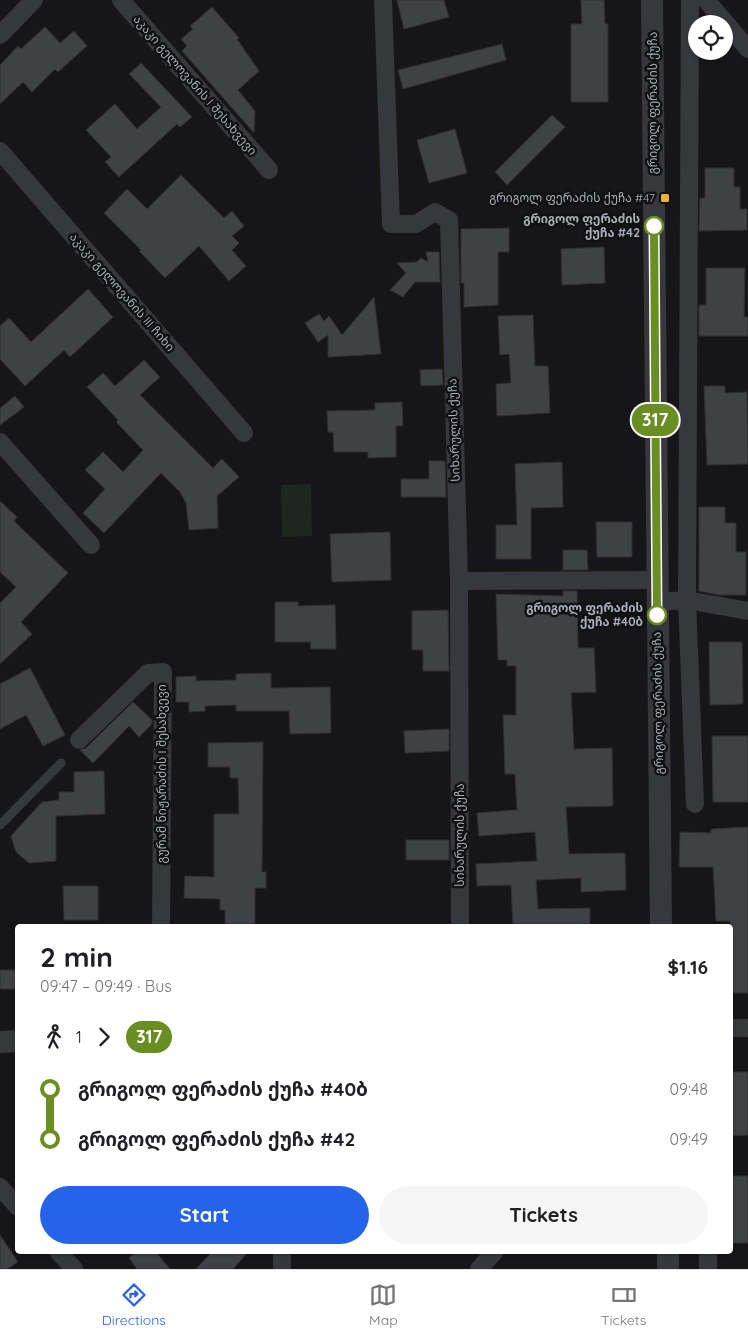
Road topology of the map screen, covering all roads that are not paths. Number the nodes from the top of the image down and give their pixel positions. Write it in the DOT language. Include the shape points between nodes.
graph roads {
  1 [pos="34,0"];
  2 [pos="121,0"];
  3 [pos="383,0"];
  4 [pos="652,0"];
  5 [pos="690,0"];
  6 [pos="706,0"];
  7 [pos="0,35"];
  8 [pos="748,49"];
  9 [pos="0,151"];
  10 [pos="269,170"];
  11 [pos="244,433"];
  12 [pos="0,442"];
  13 [pos="91,545"];
  14 [pos="656,580"];
  15 [pos="458,581"];
  16 [pos="687,600"];
  17 [pos="657,602"];
  18 [pos="748,610"];
  19 [pos="79,740"];
  20 [pos="61,764"];
  21 [pos="696,804"];
  22 [pos="0,825"];
  23 [pos="161,924"];
  24 [pos="460,924"];
  25 [pos="661,924"];
  26 [pos="733,1028"];
  27 [pos="748,1028"];
  28 [pos="15,1041"];
  29 [pos="0,1042"];
  30 [pos="0,1188"];
  31 [pos="15,1204"];
  32 [pos="61,1254"];
  33 [pos="282,1254"];
  34 [pos="492,1254"];
  35 [pos="668,1254"];
  36 [pos="708,1254"];
  37 [pos="74,1269"];
  38 [pos="282,1269"];
  39 [pos="479,1269"];
  40 [pos="668,1269"];
  41 [pos="708,1269"];
  1 -- 7 [label="street"];
  2 -- 10 [label="street, აკაკი გელოვანის I შესახვევი"];
  3 -- 15 [label="street, სიხარულის ქუჩა" via="391,224 416,224 435,212 449,220"];
  4 -- 14 [label="street, გრიგოლ ფერაძის ქუჩა"];
  5 -- 16 [label="street"];
  6 -- 8 [label="street"];
  9 -- 11 [label="street, აკაკი გელოვანის III ჩიხი"];
  12 -- 13 [label="street"];
  14 -- 15 [label="street"];
  14 -- 17 [label="street, გრიგოლ ფერაძის ქუჩა"];
  15 -- 24 [label="street, სიხარულის ქუჩა"];
  16 -- 17 [label="street"];
  16 -- 18 [label="street"];
  16 -- 21 [label="street"];
  17 -- 25 [label="street, გრიგოლ ფერაძის ქუჩა"];
  19 -- 23 [label="street, გურამ ნიჟარაძის I შესახვევი" via="148,673 162,672"];
  20 -- 22 [label="lane"];
  26 -- 27 [label="street"];
  28 -- 29 [label="street"];
  30 -- 31 [label="street"];
  32 -- 37 [label="street"];
  33 -- 38 [label="street"];
  34 -- 39 [label="street"];
  35 -- 40 [label="street"];
  36 -- 41 [label="street"];
}
